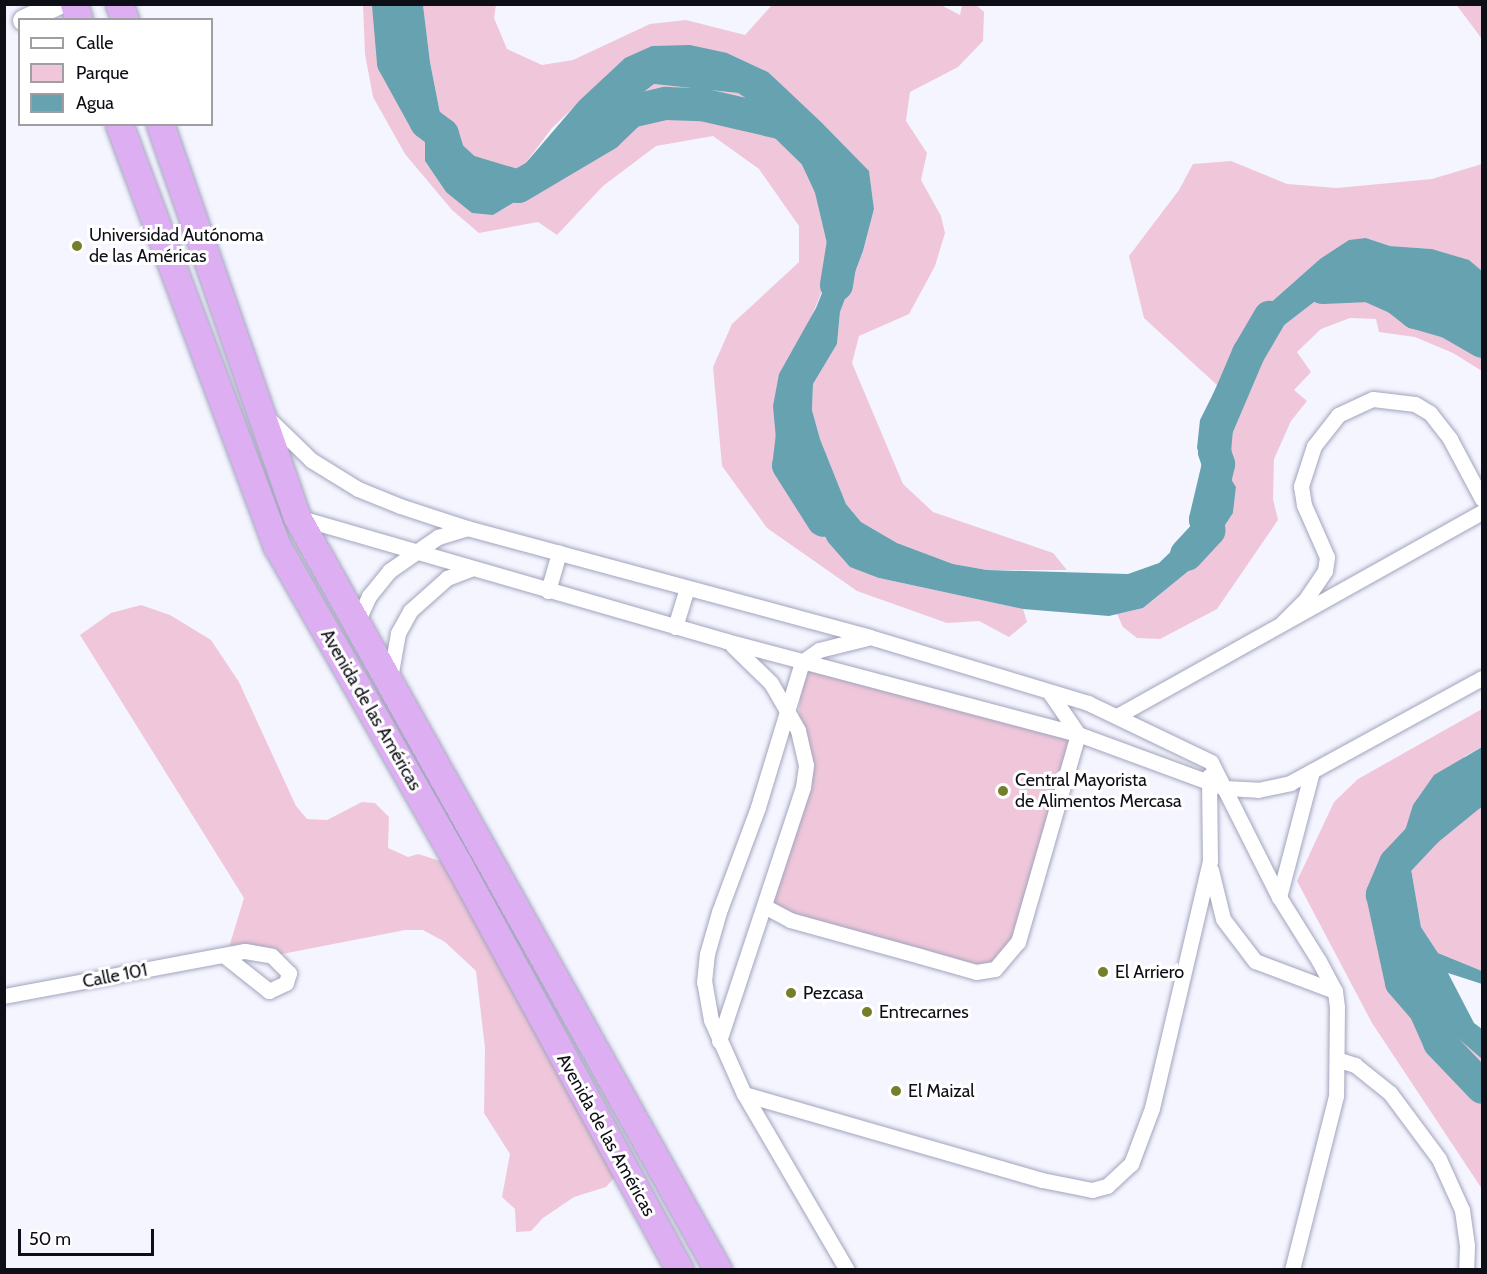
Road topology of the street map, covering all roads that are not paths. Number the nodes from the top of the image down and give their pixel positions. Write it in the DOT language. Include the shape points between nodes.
graph roads {
  1 [pos="57,4"];
  2 [pos="26,18"];
  3 [pos="18,21"];
  4 [pos="4,28"];
  5 [pos="120,126"];
  6 [pos="161,126"];
  7 [pos="256,405"];
  8 [pos="1482,499"];
  9 [pos="259,503"];
  10 [pos="1482,512"];
  11 [pos="297,517"];
  12 [pos="467,528"];
  13 [pos="413,551"];
  14 [pos="559,553"];
  15 [pos="470,569"];
  16 [pos="687,588"];
  17 [pos="548,591"];
  18 [pos="1282,623"];
  19 [pos="356,624"];
  20 [pos="675,627"];
  21 [pos="870,638"];
  22 [pos="726,641"];
  23 [pos="801,662"];
  24 [pos="1482,678"];
  25 [pos="390,681"];
  26 [pos="357,682"];
  27 [pos="1050,693"];
  28 [pos="787,711"];
  29 [pos="1118,716"];
  30 [pos="798,730"];
  31 [pos="1078,734"];
  32 [pos="1211,762"];
  33 [pos="1312,771"];
  34 [pos="1208,784"];
  35 [pos="1226,788"];
  36 [pos="1210,861"];
  37 [pos="1279,897"];
  38 [pos="764,906"];
  39 [pos="226,957"];
  40 [pos="1335,991"];
  41 [pos="4,996"];
  42 [pos="719,1041"];
  43 [pos="1339,1060"];
  44 [pos="744,1094"];
  45 [pos="680,1269"];
  46 [pos="718,1269"];
  47 [pos="847,1269"];
  48 [pos="1292,1269"];
  49 [pos="1466,1269"];
  1 -- 2 [label="street"];
  3 -- 4 [label="street"];
  5 -- 9 [label="highway, Avenida de las Américas"];
  6 -- 7 [label="highway, Avenida de las Américas"];
  7 -- 11 [label="highway, Avenida de las Américas"];
  7 -- 12 [label="street" via="311,460 343,480 400,506"];
  8 -- 18 [label="street" via="1450,439 1430,413 1415,404 1373,399 1338,415 1314,446 1301,486 1304,505 1327,557 1325,571 1306,599"];
  9 -- 11 [label="highway"];
  9 -- 26 [label="highway, Avenida de las Américas" via="286,563"];
  10 -- 18 [label="street"];
  11 -- 13 [label="street"];
  11 -- 19 [label="highway, Avenida de las Américas"];
  12 -- 13 [label="street" via="438,537"];
  12 -- 14 [label="street"];
  13 -- 15 [label="street"];
  13 -- 19 [label="street" via="389,571 369,596"];
  14 -- 16 [label="street"];
  14 -- 17 [label="street"];
  15 -- 17 [label="street"];
  15 -- 25 [label="street" via="447,578 410,611 394,648"];
  16 -- 20 [label="street"];
  16 -- 21 [label="street"];
  17 -- 20 [label="street"];
  18 -- 29 [label="street"];
  19 -- 25 [label="highway, Avenida de las Américas"];
  19 -- 26 [label="highway" via="352,653"];
  20 -- 22 [label="street"];
  21 -- 23 [label="street" via="819,650"];
  21 -- 27 [label="street"];
  22 -- 23 [label="street"];
  22 -- 28 [label="street" via="760,669"];
  23 -- 28 [label="street"];
  23 -- 30 [label="street"];
  23 -- 31 [label="street"];
  24 -- 33 [label="street"];
  25 -- 46 [label="highway, Avenida de las Américas"];
  26 -- 45 [label="highway, Avenida de las Américas"];
  27 -- 29 [label="street"];
  27 -- 31 [label="street"];
  28 -- 30 [label="street"];
  28 -- 42 [label="street" via="707,954 706,1000"];
  29 -- 32 [label="street"];
  30 -- 38 [label="street" via="806,765 803,787"];
  31 -- 34 [label="street"];
  31 -- 38 [label="street" via="1018,942 995,969 976,972 790,920"];
  32 -- 34 [label="street"];
  32 -- 35 [label="street"];
  33 -- 35 [label="street" via="1290,783 1258,790"];
  33 -- 37 [label="street"];
  34 -- 35 [label="street"];
  34 -- 36 [label="street"];
  35 -- 37 [label="street"];
  36 -- 40 [label="street" via="1212,886 1223,918 1255,961"];
  36 -- 44 [label="street" via="1152,1108 1131,1164 1107,1186 1092,1190 1042,1180"];
  37 -- 40 [label="street"];
  38 -- 42 [label="street"];
  39 -- 41 [label="street, Calle 101"];
  40 -- 43 [label="street"];
  42 -- 44 [label="street"];
  43 -- 48 [label="street" via="1326,1142"];
  43 -- 49 [label="street" via="1365,1071 1390,1093 1439,1159 1462,1210"];
  44 -- 47 [label="street"];
}
